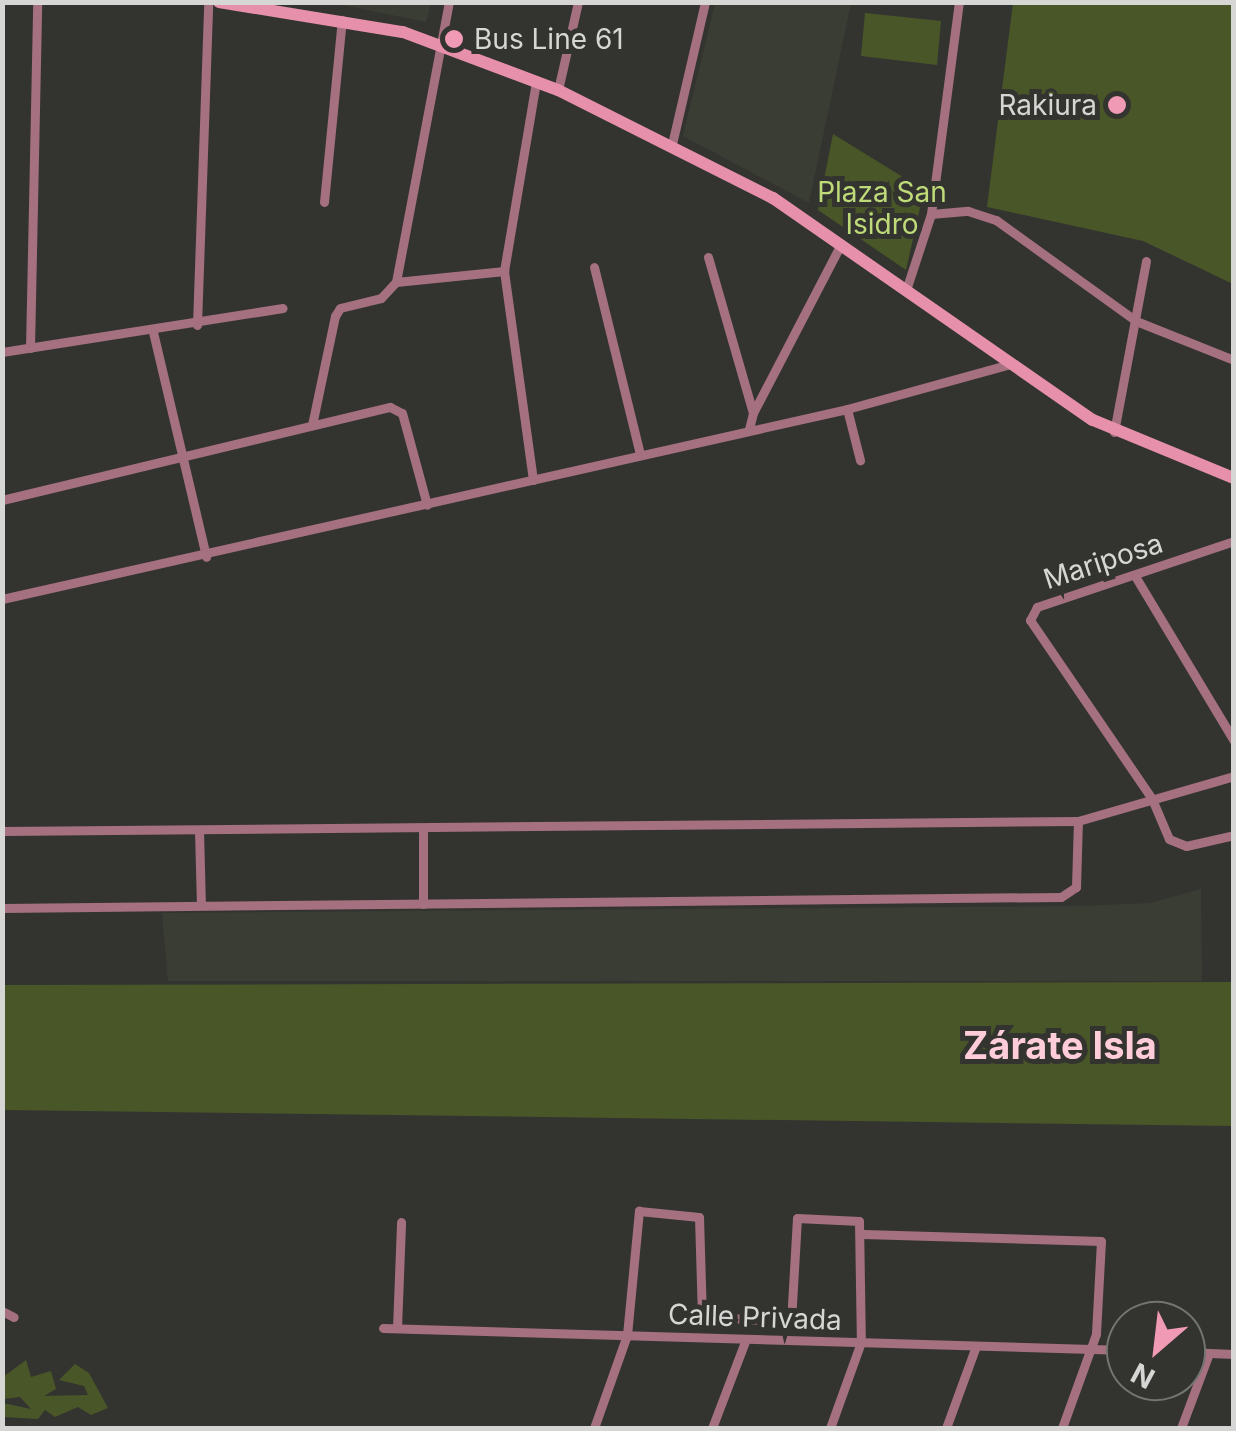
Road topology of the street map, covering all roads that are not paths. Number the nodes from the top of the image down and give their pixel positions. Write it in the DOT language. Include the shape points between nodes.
graph roads {
  1 [pos="37,2"];
  2 [pos="208,2"];
  3 [pos="219,2"];
  4 [pos="449,2"];
  5 [pos="578,2"];
  6 [pos="705,2"];
  7 [pos="959,2"];
  8 [pos="342,20"];
  9 [pos="440,43"];
  10 [pos="536,82"];
  11 [pos="558,90"];
  12 [pos="672,144"];
  13 [pos="324,202"];
  14 [pos="931,214"];
  15 [pos="841,244"];
  16 [pos="708,257"];
  17 [pos="1146,261"];
  18 [pos="594,267"];
  19 [pos="504,270"];
  20 [pos="396,282"];
  21 [pos="906,290"];
  22 [pos="283,308"];
  23 [pos="1136,321"];
  24 [pos="197,325"];
  25 [pos="152,332"];
  26 [pos="30,348"];
  27 [pos="2,352"];
  28 [pos="1234,360"];
  29 [pos="1010,364"];
  30 [pos="847,409"];
  31 [pos="753,413"];
  32 [pos="312,425"];
  33 [pos="749,429"];
  34 [pos="1114,432"];
  35 [pos="640,454"];
  36 [pos="182,457"];
  37 [pos="860,460"];
  38 [pos="1234,478"];
  39 [pos="533,480"];
  40 [pos="2,500"];
  41 [pos="427,505"];
  42 [pos="1234,541"];
  43 [pos="206,557"];
  44 [pos="1135,576"];
  45 [pos="2,599"];
  46 [pos="1234,740"];
  47 [pos="1234,776"];
  48 [pos="1152,799"];
  49 [pos="1078,822"];
  50 [pos="423,828"];
  51 [pos="200,830"];
  52 [pos="2,831"];
  53 [pos="1234,835"];
  54 [pos="423,904"];
  55 [pos="200,905"];
  56 [pos="2,908"];
  57 [pos="400,1222"];
  58 [pos="862,1234"];
  59 [pos="2,1312"];
  60 [pos="14,1317"];
  61 [pos="383,1328"];
  62 [pos="398,1328"];
  63 [pos="627,1335"];
  64 [pos="746,1339"];
  65 [pos="861,1342"];
  66 [pos="976,1346"];
  67 [pos="1092,1348"];
  68 [pos="1106,1349"];
  69 [pos="1206,1353"];
  70 [pos="1209,1353"];
  71 [pos="1234,1354"];
  72 [pos="594,1428"];
  73 [pos="712,1428"];
  74 [pos="830,1428"];
  75 [pos="946,1428"];
  76 [pos="1062,1428"];
  77 [pos="1181,1428"];
  1 -- 26 [label="street"];
  2 -- 24 [label="street"];
  3 -- 8 [label="street"];
  4 -- 9 [label="street"];
  5 -- 11 [label="street"];
  6 -- 12 [label="street"];
  7 -- 14 [label="street"];
  8 -- 9 [label="street"];
  8 -- 13 [label="street"];
  9 -- 10 [label="street"];
  9 -- 20 [label="street"];
  10 -- 11 [label="street"];
  10 -- 19 [label="street"];
  11 -- 12 [label="street"];
  12 -- 15 [label="street" via="736,176"];
  14 -- 21 [label="street"];
  14 -- 23 [label="street" via="968,211 996,220"];
  15 -- 21 [label="street"];
  15 -- 31 [label="street"];
  16 -- 31 [label="street"];
  17 -- 23 [label="street"];
  18 -- 35 [label="street"];
  19 -- 20 [label="street"];
  19 -- 39 [label="street"];
  20 -- 32 [label="street" via="380,298 340,308 334,316"];
  21 -- 29 [label="street"];
  22 -- 24 [label="street"];
  23 -- 28 [label="street"];
  23 -- 34 [label="street"];
  24 -- 25 [label="street"];
  25 -- 26 [label="street"];
  25 -- 36 [label="street"];
  26 -- 27 [label="street"];
  29 -- 30 [label="street"];
  29 -- 34 [label="street"];
  30 -- 33 [label="street"];
  30 -- 37 [label="street"];
  31 -- 33 [label="street"];
  32 -- 36 [label="street"];
  32 -- 41 [label="street" via="382,407 402,413"];
  33 -- 35 [label="street"];
  34 -- 38 [label="street"];
  35 -- 39 [label="street"];
  36 -- 40 [label="street"];
  36 -- 43 [label="street"];
  39 -- 41 [label="street"];
  41 -- 43 [label="street"];
  42 -- 44 [label="street, Mariposa"];
  43 -- 45 [label="street"];
  44 -- 46 [label="street"];
  44 -- 48 [label="street, Mariposa" via="1036,608 1030,620"];
  47 -- 48 [label="street"];
  48 -- 49 [label="street"];
  48 -- 53 [label="street" via="1169,839 1186,846"];
  49 -- 50 [label="street"];
  49 -- 54 [label="street" via="1076,887 1062,898"];
  50 -- 51 [label="street"];
  50 -- 54 [label="street"];
  51 -- 52 [label="street"];
  51 -- 55 [label="street"];
  54 -- 55 [label="street"];
  55 -- 56 [label="street"];
  57 -- 62 [label="street"];
  58 -- 63 [label="street" via="856,1219 798,1216 794,1321 706,1317 698,1215 639,1211"];
  58 -- 65 [label="street"];
  58 -- 67 [label="street" via="1099,1240"];
  59 -- 60 [label="street"];
  61 -- 62 [label="street, Calle Privada"];
  62 -- 63 [label="street, Calle Privada"];
  63 -- 64 [label="street, Calle Privada"];
  63 -- 72 [label="street"];
  64 -- 65 [label="street, Calle Privada"];
  64 -- 73 [label="street"];
  65 -- 66 [label="street, Calle Privada"];
  65 -- 74 [label="street"];
  66 -- 67 [label="street, Calle Privada"];
  66 -- 75 [label="street"];
  67 -- 68 [label="street, Calle Privada"];
  67 -- 76 [label="street"];
  69 -- 70 [label="street"];
  70 -- 71 [label="street"];
  70 -- 77 [label="street"];
}
